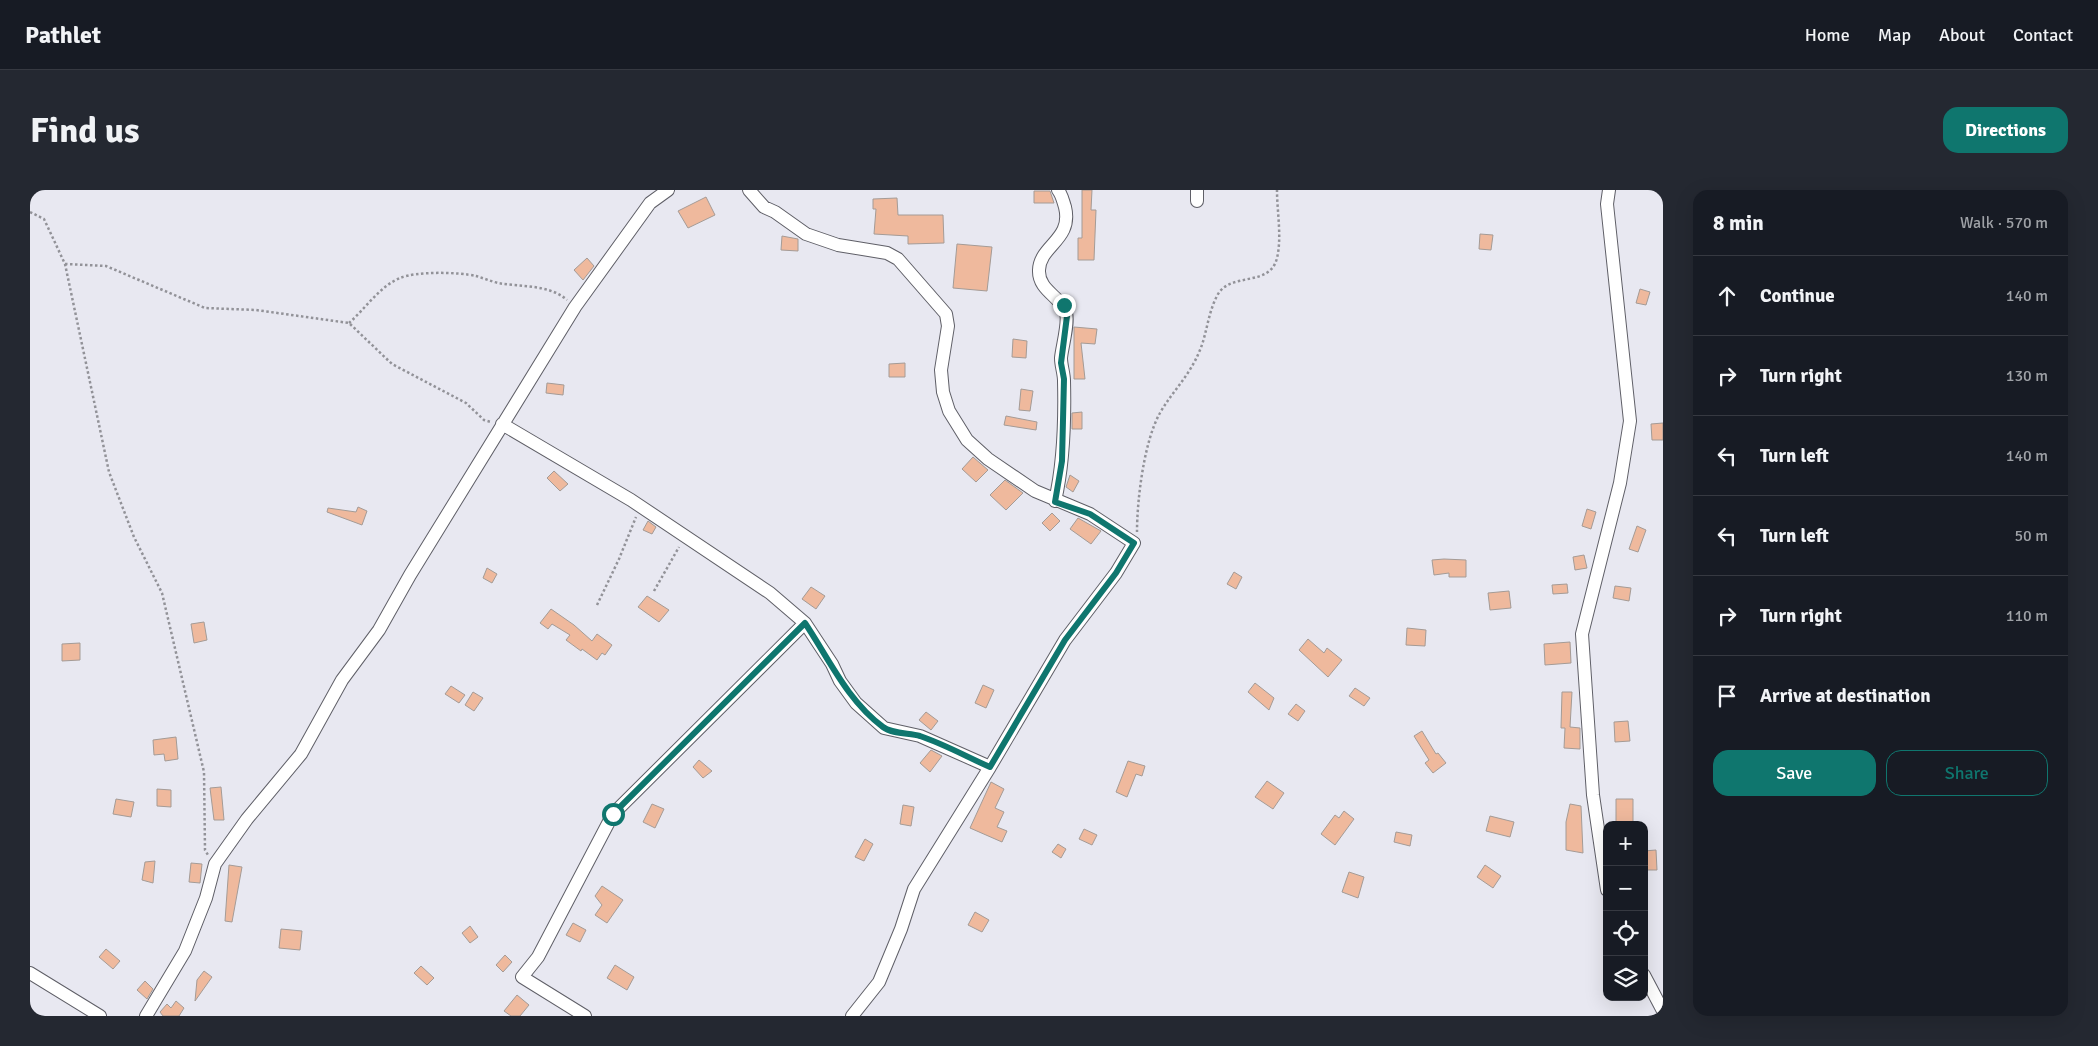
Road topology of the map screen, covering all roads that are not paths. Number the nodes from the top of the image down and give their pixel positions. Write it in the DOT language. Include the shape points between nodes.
graph roads {
  1 [pos="668,190"];
  2 [pos="749,190"];
  3 [pos="1058,190"];
  4 [pos="1609,190"];
  5 [pos="502,424"];
  6 [pos="1055,502"];
  7 [pos="805,623"];
  8 [pos="990,767"];
  9 [pos="1604,866"];
  10 [pos="30,973"];
  11 [pos="1648,983"];
  12 [pos="1663,1011"];
  13 [pos="100,1016"];
  14 [pos="146,1016"];
  15 [pos="586,1016"];
  16 [pos="852,1016"];
  1 -- 5 [label="street" via="650,204 575,307"];
  2 -- 6 [label="street" via="764,207 806,234 887,253 898,259 946,314 948,326 941,370 943,392 949,411 967,440 988,459"];
  3 -- 6 [label="street" via="1066,213 1065,231 1041,261 1039,272 1051,296 1064,305 1067,316 1062,353 1061,476"];
  4 -- 9 [label="street" via="1607,204 1630,421 1620,483 1582,634 1593,794"];
  5 -- 7 [label="street" via="641,506 770,593"];
  5 -- 14 [label="street" via="379,630 342,680 301,754 247,819 215,864 185,952"];
  6 -- 8 [label="street" via="1090,514 1134,543 1116,573 1065,640"];
  7 -- 8 [label="street" via="851,696 884,728 920,736"];
  7 -- 15 [label="street" via="613,814 538,957 522,977"];
  8 -- 16 [label="street" via="914,889 902,929 879,982"];
  10 -- 13 [label="street"];
  11 -- 12 [label="street"];
}
